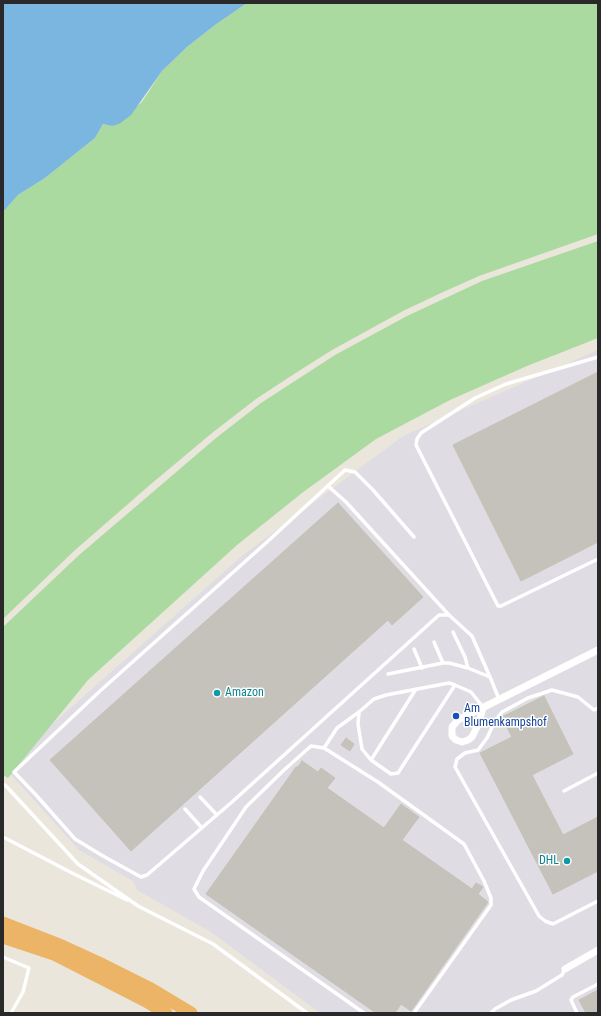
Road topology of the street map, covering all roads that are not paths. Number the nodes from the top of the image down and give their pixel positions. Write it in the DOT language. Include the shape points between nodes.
graph roads {
  1 [pos="598,357"];
  2 [pos="328,486"];
  3 [pos="414,537"];
  4 [pos="598,559"];
  5 [pos="449,615"];
  6 [pos="453,632"];
  7 [pos="434,642"];
  8 [pos="414,649"];
  9 [pos="598,650"];
  10 [pos="443,663"];
  11 [pos="422,668"];
  12 [pos="468,668"];
  13 [pos="388,674"];
  14 [pos="490,677"];
  15 [pos="455,685"];
  16 [pos="416,689"];
  17 [pos="499,700"];
  18 [pos="483,708"];
  19 [pos="598,708"];
  20 [pos="360,712"];
  21 [pos="324,748"];
  22 [pos="371,760"];
  23 [pos="598,773"];
  24 [pos="3,784"];
  25 [pos="564,791"];
  26 [pos="200,797"];
  27 [pos="185,809"];
  28 [pos="217,815"];
  29 [pos="202,828"];
  30 [pos="5,838"];
  31 [pos="598,901"];
  32 [pos="138,906"];
  33 [pos="3,923"];
  34 [pos="3,937"];
  35 [pos="598,950"];
  36 [pos="3,957"];
  37 [pos="565,969"];
  38 [pos="598,984"];
  39 [pos="11,1013"];
  40 [pos="166,1013"];
  41 [pos="190,1013"];
  42 [pos="307,1013"];
  43 [pos="364,1013"];
  44 [pos="414,1013"];
  45 [pos="491,1013"];
  46 [pos="577,1013"];
  1 -- 4 [label="lane" via="506,384 475,398 421,433 416,445 498,606"];
  2 -- 3 [label="lane" via="345,470 355,472"];
  2 -- 5 [label="lane" via="346,502"];
  2 -- 29 [label="lane" via="14,772 75,839 141,877 148,875"];
  5 -- 14 [label="lane" via="472,636"];
  5 -- 28 [label="lane" via="439,615"];
  6 -- 12 [label="lane"];
  7 -- 10 [label="lane"];
  8 -- 11 [label="lane"];
  9 -- 17 [label="street"];
  10 -- 11 [label="lane"];
  10 -- 12 [label="lane"];
  11 -- 13 [label="lane"];
  12 -- 14 [label="lane"];
  14 -- 17 [label="lane"];
  15 -- 16 [label="lane" via="449,682"];
  15 -- 18 [label="lane" via="471,692"];
  15 -- 22 [label="lane" via="398,773 391,774"];
  16 -- 20 [label="lane" via="374,699"];
  16 -- 22 [label="lane"];
  17 -- 18 [label="street"];
  18 -- 18 [label="street" via="472,737 462,742 456,740 452,736 452,727 458,720"];
  19 -- 31 [label="lane" via="594,710 578,697 552,690 528,698 502,712 478,750 465,753 457,759 456,767 539,916 553,924"];
  20 -- 21 [label="lane" via="337,728"];
  20 -- 22 [label="lane" via="358,724 362,749"];
  21 -- 43 [label="lane" via="311,746 256,797 207,865 194,889 199,897"];
  21 -- 44 [label="lane" via="378,782 464,844 491,898 491,905"];
  23 -- 25 [label="lane"];
  24 -- 32 [label="lane" via="78,864"];
  26 -- 28 [label="lane"];
  27 -- 29 [label="lane"];
  28 -- 29 [label="lane"];
  30 -- 32 [label="lane"];
  32 -- 42 [label="lane" via="213,944"];
  33 -- 41 [label="highway" via="103,965 151,989"];
  34 -- 40 [label="highway" via="54,954"];
  35 -- 37 [label="street"];
  36 -- 39 [label="lane" via="30,968 23,992"];
  37 -- 45 [label="lane" via="562,975 536,992 511,1000"];
  38 -- 46 [label="lane" via="573,997 571,1000"];
}
